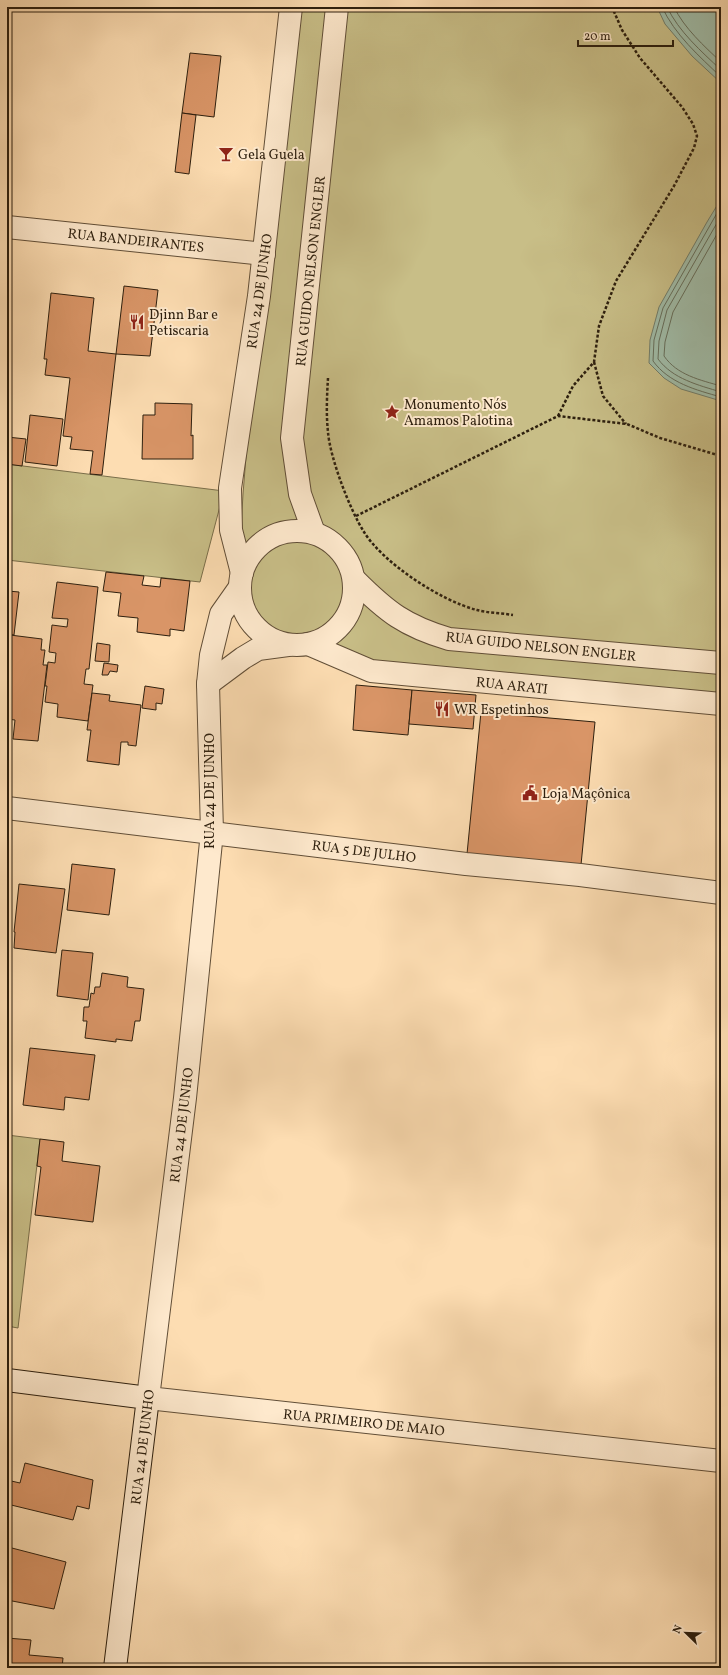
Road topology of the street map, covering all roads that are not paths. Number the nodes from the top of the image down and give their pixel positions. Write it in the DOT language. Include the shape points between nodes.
graph roads {
  1 [pos="291,7"];
  2 [pos="337,7"];
  3 [pos="7,227"];
  4 [pos="264,254"];
  5 [pos="314,533"];
  6 [pos="241,580"];
  7 [pos="354,580"];
  8 [pos="299,645"];
  9 [pos="721,663"];
  10 [pos="208,684"];
  11 [pos="721,704"];
  12 [pos="7,808"];
  13 [pos="212,832"];
  14 [pos="721,893"];
  15 [pos="7,1380"];
  16 [pos="148,1398"];
  17 [pos="721,1461"];
  18 [pos="115,1668"];
  1 -- 4 [label="street, RUA 24 DE JUNHO"];
  2 -- 5 [label="street, RUA GUIDO NELSON ENGLER" via="292,438 300,494"];
  3 -- 4 [label="street, RUA BANDEIRANTES"];
  4 -- 6 [label="street, RUA 24 DE JUNHO" via="230,488 231,530"];
  5 -- 6 [label="street" via="299,530 284,532 257,546 248,558"];
  5 -- 7 [label="street" via="329,540 341,551 350,566"];
  6 -- 8 [label="street" via="242,604 249,619 260,632 275,640"];
  6 -- 10 [label="street, RUA 24 DE JUNHO" via="221,614 211,655"];
  7 -- 8 [label="street" via="354,598 348,614 338,628 324,638"];
  7 -- 9 [label="street, RUA GUIDO NELSON ENGLER" via="378,604 406,623 449,639"];
  8 -- 10 [label="street" via="258,649"];
  8 -- 11 [label="street, RUA ARATI" via="371,671"];
  10 -- 13 [label="street, RUA 24 DE JUNHO"];
  12 -- 13 [label="street, RUA 5 DE JULHO"];
  13 -- 14 [label="street, RUA 5 DE JULHO"];
  13 -- 16 [label="street, RUA 24 DE JUNHO" via="185,1098"];
  15 -- 16 [label="street, RUA PRIMEIRO DE MAIO"];
  16 -- 17 [label="street, RUA PRIMEIRO DE MAIO"];
  16 -- 18 [label="street, RUA 24 DE JUNHO"];
}
